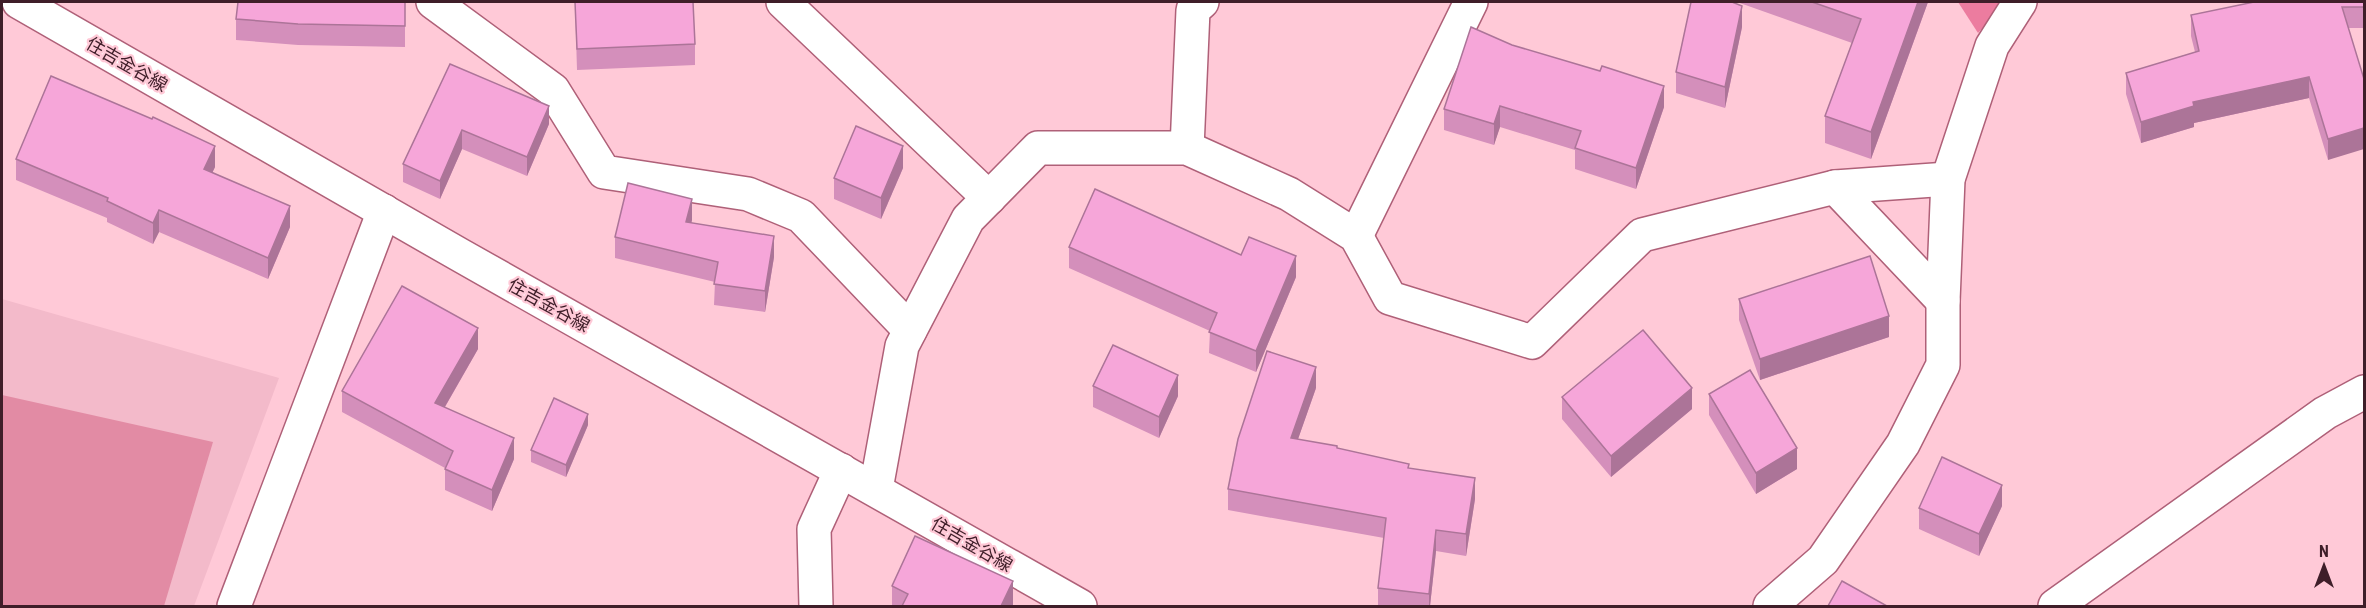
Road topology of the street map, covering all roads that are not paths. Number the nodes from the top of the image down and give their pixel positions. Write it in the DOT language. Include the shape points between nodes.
graph roads {
  1 [pos="19,2"];
  2 [pos="433,2"];
  3 [pos="783,2"];
  4 [pos="1202,2"];
  5 [pos="1472,2"];
  6 [pos="2020,2"];
  7 [pos="1187,148"];
  8 [pos="1948,179"];
  9 [pos="1835,187"];
  10 [pos="989,198"];
  11 [pos="384,211"];
  12 [pos="1356,236"];
  13 [pos="1943,301"];
  14 [pos="910,330"];
  15 [pos="2364,392"];
  16 [pos="842,470"];
  17 [pos="876,489"];
  18 [pos="234,606"];
  19 [pos="816,606"];
  20 [pos="1080,606"];
  21 [pos="1770,606"];
  22 [pos="2055,606"];
  1 -- 11 [label="street, 住吉金谷線"];
  2 -- 14 [label="street" via="553,90 604,172 747,195 801,216"];
  3 -- 10 [label="street"];
  4 -- 7 [label="street" via="1193,10"];
  5 -- 12 [label="street"];
  6 -- 8 [label="street" via="1992,46"];
  7 -- 10 [label="street" via="1038,148"];
  7 -- 12 [label="street" via="1288,195"];
  8 -- 9 [label="street"];
  8 -- 13 [label="street"];
  9 -- 12 [label="street" via="1642,234 1532,342 1390,298"];
  9 -- 13 [label="street"];
  10 -- 14 [label="street" via="969,219"];
  11 -- 16 [label="street, 住吉金谷線"];
  11 -- 18 [label="street"];
  13 -- 21 [label="street" via="1943,365 1903,444 1822,560"];
  14 -- 17 [label="street" via="902,346"];
  15 -- 22 [label="street" via="2325,413"];
  16 -- 17 [label="street, 住吉金谷線"];
  16 -- 19 [label="street" via="814,529"];
  17 -- 20 [label="street, 住吉金谷線"];
}
